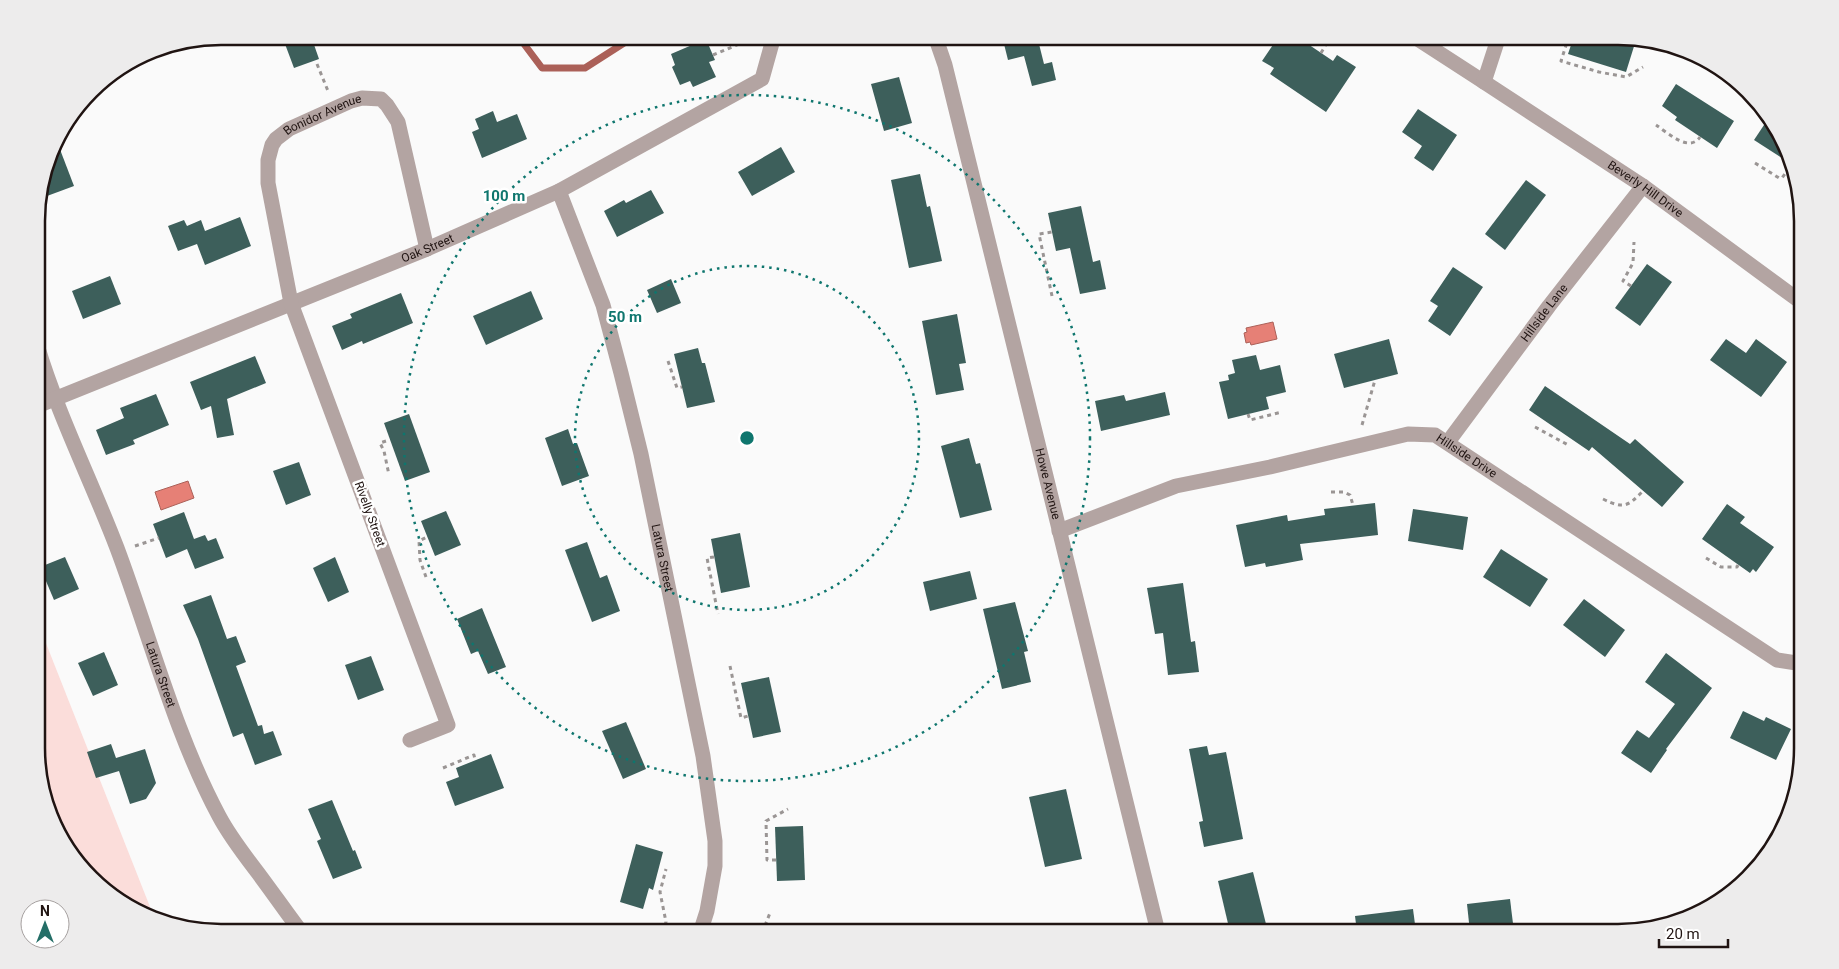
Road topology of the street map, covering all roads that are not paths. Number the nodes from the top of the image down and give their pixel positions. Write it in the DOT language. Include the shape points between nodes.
graph roads {
  1 [pos="771,45"];
  2 [pos="938,45"];
  3 [pos="1427,45"];
  4 [pos="1496,45"];
  5 [pos="1484,82"];
  6 [pos="1643,186"];
  7 [pos="558,191"];
  8 [pos="427,249"];
  9 [pos="1794,296"];
  10 [pos="291,303"];
  11 [pos="45,369"];
  12 [pos="55,399"];
  13 [pos="45,403"];
  14 [pos="1448,442"];
  15 [pos="1059,531"];
  16 [pos="1794,663"];
  17 [pos="410,740"];
  18 [pos="295,924"];
  19 [pos="703,924"];
  20 [pos="1156,924"];
  1 -- 7 [label="street, Oak Street" via="762,79"];
  2 -- 15 [label="street, Howe Avenue"];
  3 -- 5 [label="street, Beverly Hill Drive"];
  4 -- 5 [label="street"];
  5 -- 6 [label="street, Beverly Hill Drive"];
  6 -- 9 [label="street, Beverly Hill Drive"];
  6 -- 14 [label="street, Hillside Lane"];
  7 -- 8 [label="street, Oak Street"];
  7 -- 19 [label="street, Latura Street" via="603,305 619,365 639,446 703,756 715,841 715,866"];
  8 -- 10 [label="street, Oak Street"];
  8 -- 10 [label="street, Bonidor Avenue" via="398,122 393,113 381,99 372,97 335,108 289,129 276,139 270,152 268,183"];
  10 -- 12 [label="street, Oak Street"];
  10 -- 17 [label="street, Rivelly Street" via="448,725"];
  11 -- 12 [label="street, Latura Street"];
  12 -- 13 [label="street, Oak Street"];
  12 -- 18 [label="street, Latura Street" via="108,523 196,770 235,843"];
  14 -- 15 [label="street, Hillside Drive" via="1435,435 1408,434 1176,486"];
  14 -- 16 [label="street, Hillside Drive" via="1778,660"];
  15 -- 20 [label="street, Howe Avenue"];
}
